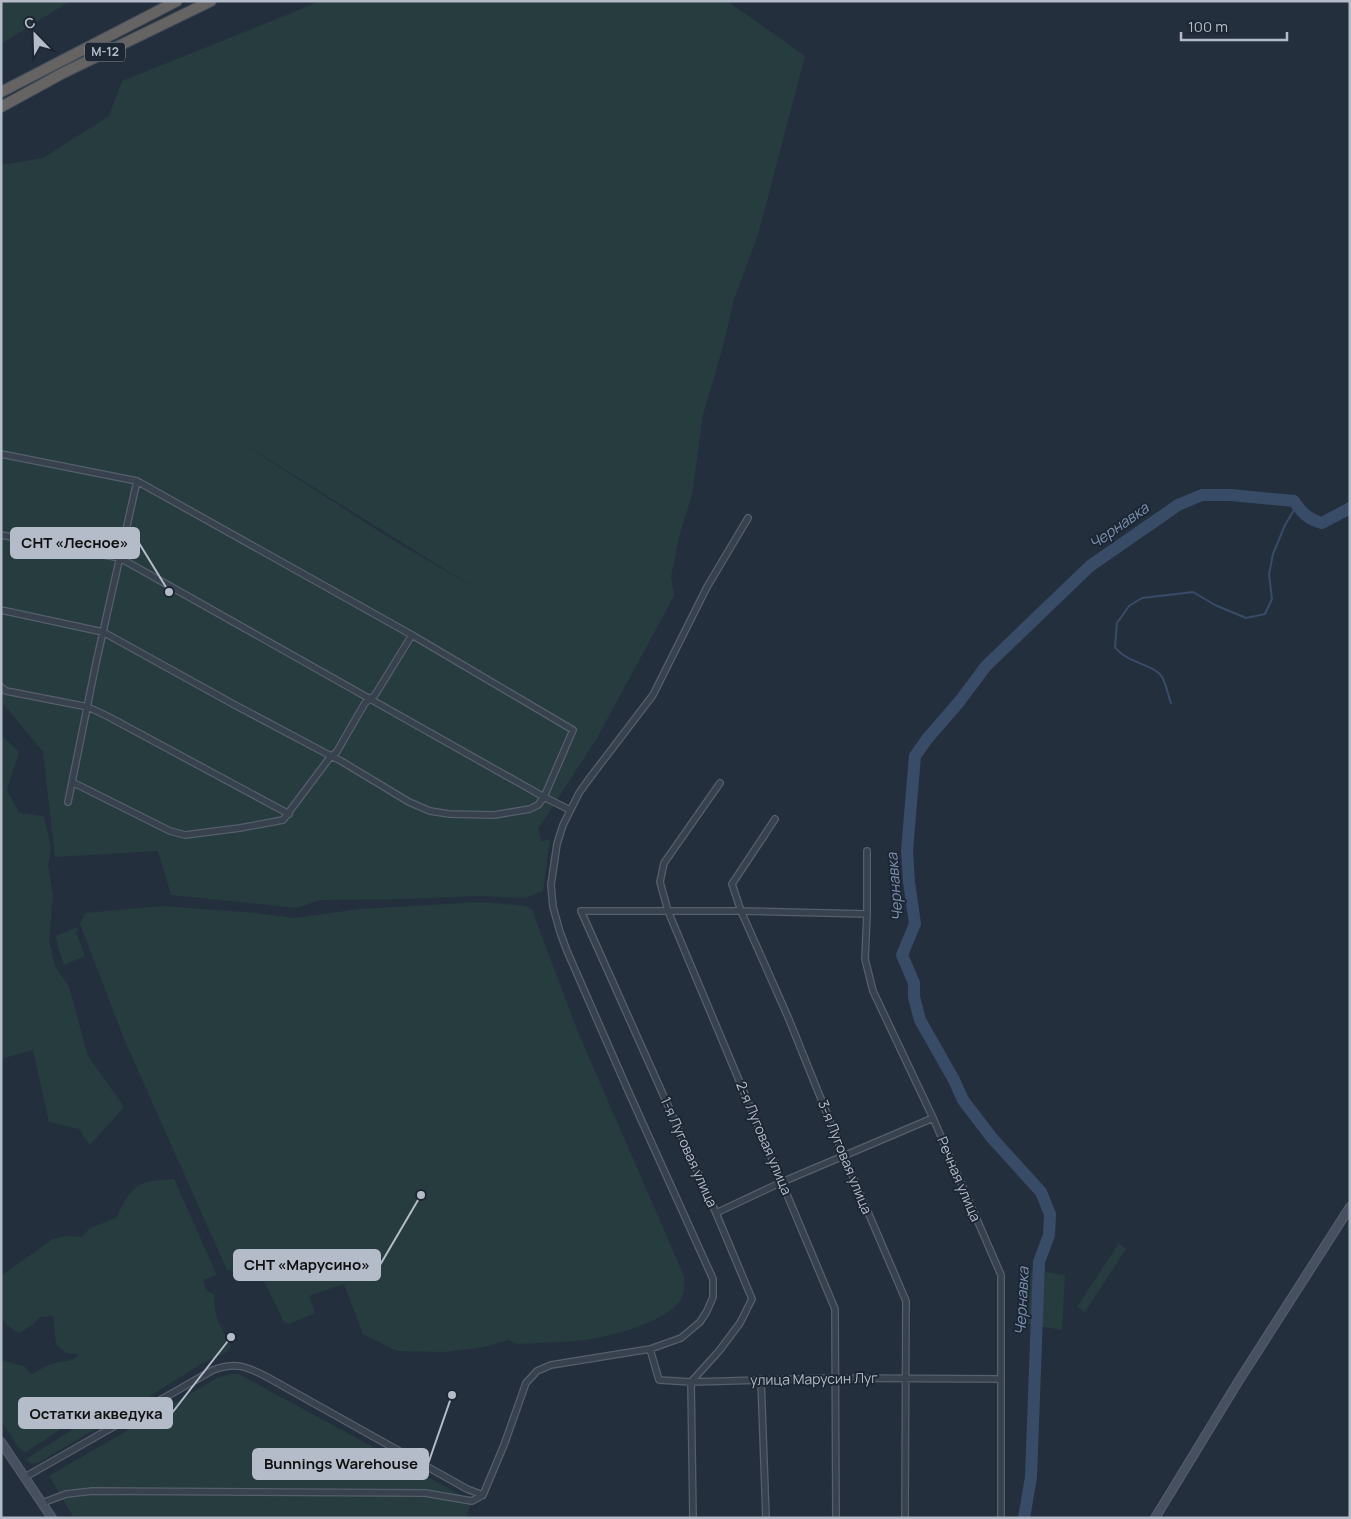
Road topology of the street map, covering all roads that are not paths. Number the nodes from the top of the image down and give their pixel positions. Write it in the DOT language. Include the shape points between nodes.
graph roads {
  1 [pos="177,1"];
  2 [pos="212,1"];
  3 [pos="1,92"];
  4 [pos="1,107"];
  5 [pos="1,454"];
  6 [pos="137,481"];
  7 [pos="748,518"];
  8 [pos="1,535"];
  9 [pos="120,558"];
  10 [pos="1,610"];
  11 [pos="103,632"];
  12 [pos="412,635"];
  13 [pos="1,687"];
  14 [pos="370,698"];
  15 [pos="88,707"];
  16 [pos="331,756"];
  17 [pos="72,782"];
  18 [pos="720,783"];
  19 [pos="544,798"];
  20 [pos="68,802"];
  21 [pos="570,810"];
  22 [pos="289,814"];
  23 [pos="775,819"];
  24 [pos="867,851"];
  25 [pos="668,911"];
  26 [pos="741,911"];
  27 [pos="867,914"];
  28 [pos="933,1118"];
  29 [pos="844,1156"];
  30 [pos="782,1182"];
  31 [pos="1350,1207"];
  32 [pos="716,1212"];
  33 [pos="650,1350"];
  34 [pos="836,1378"];
  35 [pos="905,1378"];
  36 [pos="761,1379"];
  37 [pos="1001,1380"];
  38 [pos="691,1382"];
  39 [pos="1,1442"];
  40 [pos="25,1478"];
  41 [pos="483,1495"];
  42 [pos="42,1503"];
  43 [pos="52,1518"];
  44 [pos="693,1518"];
  45 [pos="766,1518"];
  46 [pos="836,1518"];
  47 [pos="905,1518"];
  48 [pos="1001,1518"];
  49 [pos="1155,1518"];
  1 -- 3 [label="highway, М-12"];
  2 -- 4 [label="highway, М-12" via="63,73"];
  5 -- 6 [label="street"];
  6 -- 9 [label="street"];
  6 -- 12 [label="street"];
  7 -- 21 [label="street" via="707,586 653,695 589,779"];
  8 -- 9 [label="street"];
  9 -- 11 [label="street"];
  9 -- 14 [label="street"];
  10 -- 11 [label="street"];
  11 -- 15 [label="street"];
  11 -- 16 [label="street"];
  12 -- 14 [label="street" via="375,696"];
  12 -- 19 [label="street" via="573,730"];
  13 -- 15 [label="street" via="6,691"];
  14 -- 16 [label="street"];
  14 -- 19 [label="street"];
  15 -- 17 [label="street"];
  15 -- 22 [label="street"];
  16 -- 19 [label="street" via="430,811 494,814 530,809"];
  16 -- 22 [label="street"];
  17 -- 20 [label="street"];
  17 -- 22 [label="street" via="170,831 185,835 283,820"];
  18 -- 25 [label="street, 2-я Луговая улица" via="664,863 660,882"];
  19 -- 21 [label="street"];
  21 -- 33 [label="street" via="557,844 552,872 551,896 560,932 713,1279 713,1297 700,1322 681,1338"];
  23 -- 26 [label="street, 3-я Луговая улица" via="732,884"];
  24 -- 27 [label="street, Речная улица"];
  25 -- 26 [label="street"];
  25 -- 30 [label="street, 2-я Луговая улица"];
  25 -- 32 [label="street, 1-я Луговая улица" via="581,911"];
  26 -- 27 [label="street"];
  26 -- 29 [label="street, 3-я Луговая улица"];
  27 -- 28 [label="street, Речная улица" via="865,959 873,991"];
  28 -- 29 [label="street"];
  28 -- 37 [label="street, Речная улица" via="1001,1275"];
  29 -- 30 [label="street"];
  29 -- 35 [label="street, 3-я Луговая улица" via="906,1301"];
  30 -- 32 [label="street"];
  30 -- 34 [label="street, 2-я Луговая улица" via="835,1309"];
  31 -- 49 [label="main road"];
  32 -- 38 [label="street, 1-я Луговая улица" via="752,1298 740,1323"];
  33 -- 38 [label="street, улица Марусин Луг" via="658,1380"];
  33 -- 41 [label="street" via="551,1365 537,1371 526,1384"];
  34 -- 35 [label="street, улица Марусин Луг"];
  34 -- 36 [label="street, улица Марусин Луг"];
  34 -- 46 [label="street, 2-я Луговая улица"];
  35 -- 37 [label="street, улица Марусин Луг"];
  35 -- 47 [label="street, 3-я Луговая улица"];
  36 -- 38 [label="street, улица Марусин Луг"];
  36 -- 45 [label="street"];
  37 -- 48 [label="street, Речная улица"];
  38 -- 44 [label="street"];
  39 -- 40 [label="main road"];
  40 -- 41 [label="street" via="213,1370 235,1365 261,1374"];
  40 -- 42 [label="main road"];
  41 -- 42 [label="street" via="472,1501 426,1493 93,1491 66,1494"];
  42 -- 43 [label="main road"];
}
